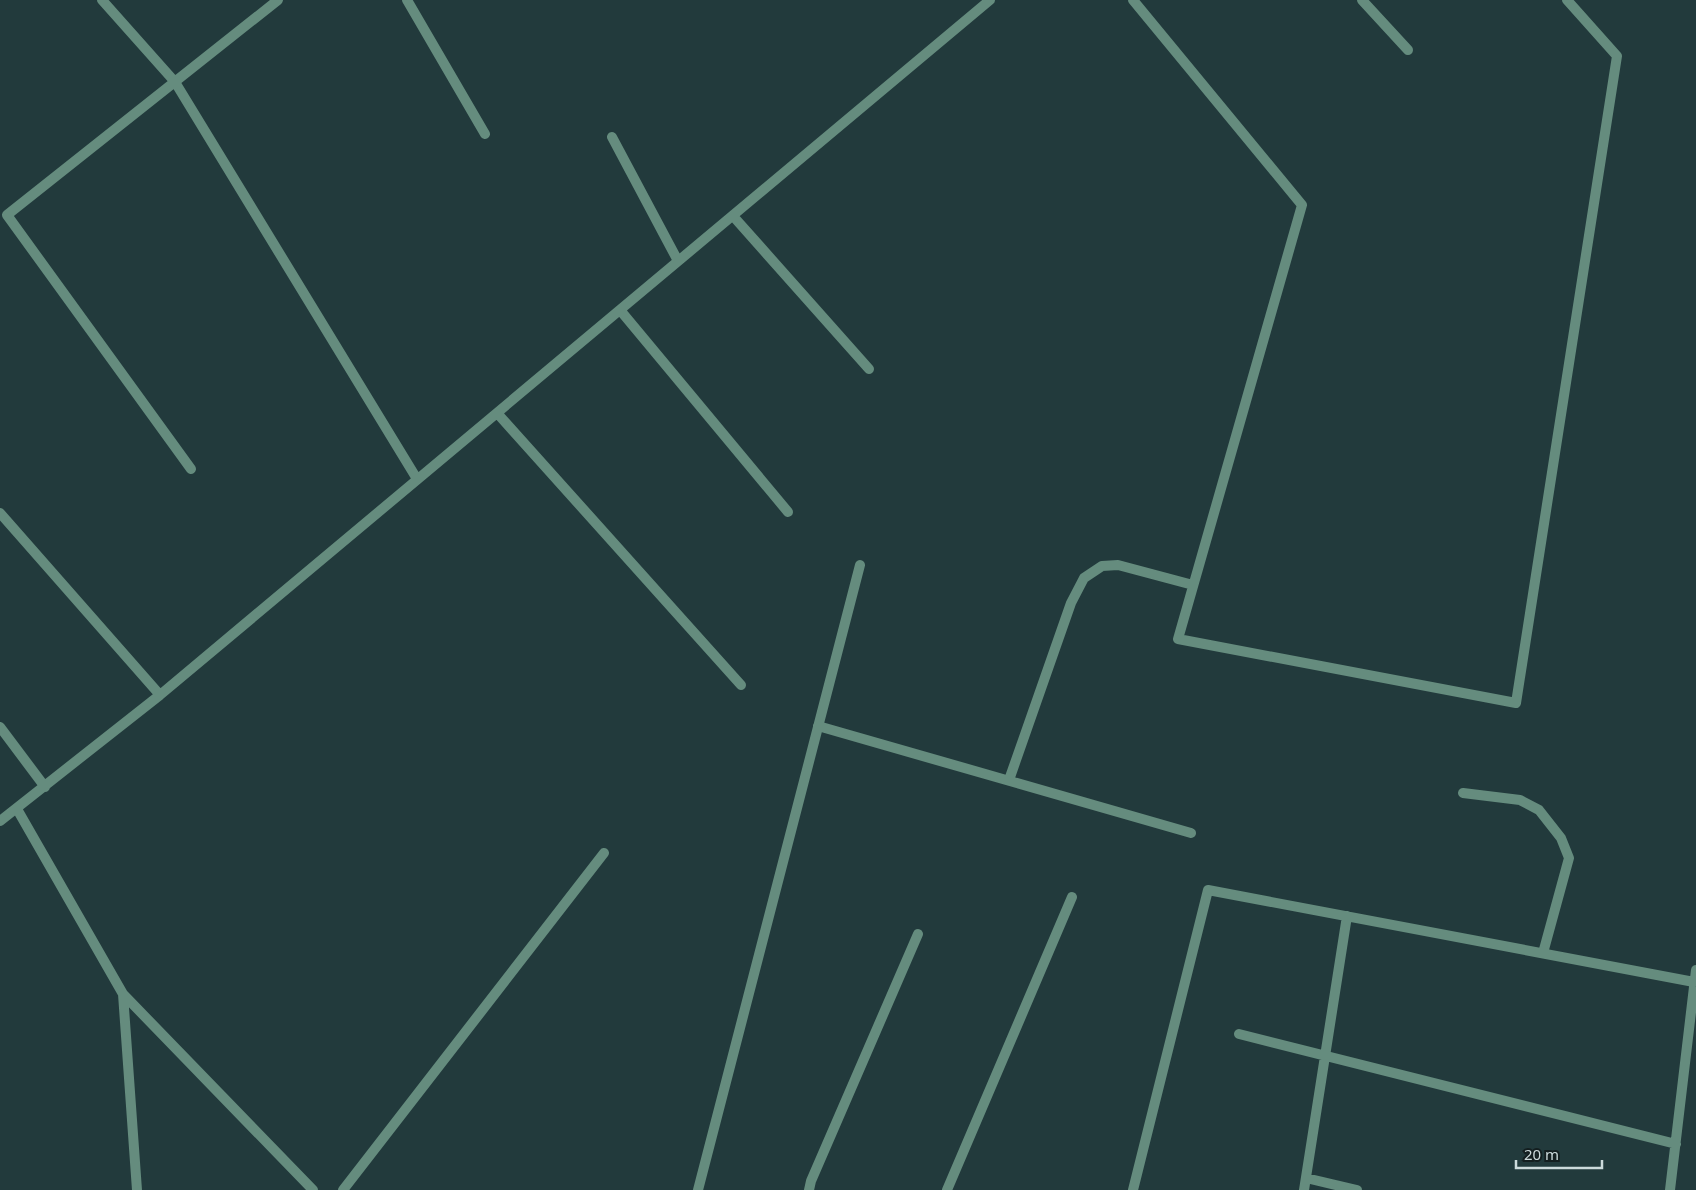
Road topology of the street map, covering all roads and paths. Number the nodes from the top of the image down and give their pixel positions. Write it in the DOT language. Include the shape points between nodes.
graph roads {
  1 [pos="102,0"];
  2 [pos="278,0"];
  3 [pos="407,0"];
  4 [pos="990,0"];
  5 [pos="1133,0"];
  6 [pos="1362,0"];
  7 [pos="1567,0"];
  8 [pos="1408,50"];
  9 [pos="175,82"];
  10 [pos="485,134"];
  11 [pos="612,138"];
  12 [pos="732,216"];
  13 [pos="678,261"];
  14 [pos="620,310"];
  15 [pos="869,369"];
  16 [pos="497,413"];
  17 [pos="191,469"];
  18 [pos="417,479"];
  19 [pos="788,512"];
  20 [pos="0,513"];
  21 [pos="860,565"];
  22 [pos="1194,585"];
  23 [pos="741,685"];
  24 [pos="160,695"];
  25 [pos="818,726"];
  26 [pos="0,727"];
  27 [pos="1009,780"];
  28 [pos="45,787"];
  29 [pos="1463,793"];
  30 [pos="17,809"];
  31 [pos="0,820"];
  32 [pos="1192,833"];
  33 [pos="604,853"];
  34 [pos="1072,898"];
  35 [pos="1347,916"];
  36 [pos="918,934"];
  37 [pos="1543,953"];
  38 [pos="1696,970"];
  39 [pos="1694,982"];
  40 [pos="123,994"];
  41 [pos="1239,1034"];
  42 [pos="1324,1056"];
  43 [pos="1676,1144"];
  44 [pos="1306,1178"];
  45 [pos="137,1190"];
  46 [pos="313,1190"];
  47 [pos="342,1190"];
  48 [pos="698,1190"];
  49 [pos="809,1190"];
  50 [pos="947,1190"];
  51 [pos="1133,1190"];
  52 [pos="1304,1190"];
  53 [pos="1357,1190"];
  54 [pos="1670,1190"];
  1 -- 9 [label="street"];
  2 -- 9 [label="street"];
  3 -- 10 [label="street"];
  4 -- 12 [label="street"];
  5 -- 22 [label="street" via="1302,205"];
  6 -- 8 [label="street"];
  7 -- 22 [label="street" via="1617,56 1516,704 1178,639"];
  9 -- 17 [label="street" via="7,215"];
  9 -- 18 [label="street"];
  11 -- 13 [label="street"];
  12 -- 13 [label="street"];
  12 -- 15 [label="street"];
  13 -- 14 [label="street"];
  14 -- 16 [label="street"];
  14 -- 19 [label="street"];
  16 -- 18 [label="street"];
  16 -- 23 [label="street"];
  18 -- 24 [label="street"];
  20 -- 24 [label="street"];
  21 -- 25 [label="street"];
  22 -- 27 [label="street" via="1118,565 1102,566 1084,578 1071,603"];
  24 -- 28 [label="street"];
  25 -- 27 [label="street"];
  25 -- 48 [label="street"];
  26 -- 28 [label="street"];
  27 -- 32 [label="street"];
  28 -- 30 [label="street"];
  29 -- 37 [label="street" via="1520,800 1539,810 1561,838 1569,858"];
  30 -- 31 [label="street"];
  30 -- 40 [label="street"];
  33 -- 47 [label="street"];
  34 -- 50 [label="street"];
  35 -- 37 [label="street"];
  35 -- 42 [label="street"];
  35 -- 51 [label="street" via="1208,890"];
  36 -- 49 [label="street"];
  37 -- 39 [label="street"];
  38 -- 39 [label="street"];
  39 -- 43 [label="street"];
  40 -- 45 [label="street"];
  40 -- 46 [label="street"];
  41 -- 42 [label="street"];
  42 -- 43 [label="street"];
  42 -- 44 [label="street"];
  43 -- 54 [label="street"];
  44 -- 52 [label="street"];
  44 -- 53 [label="street"];
}
